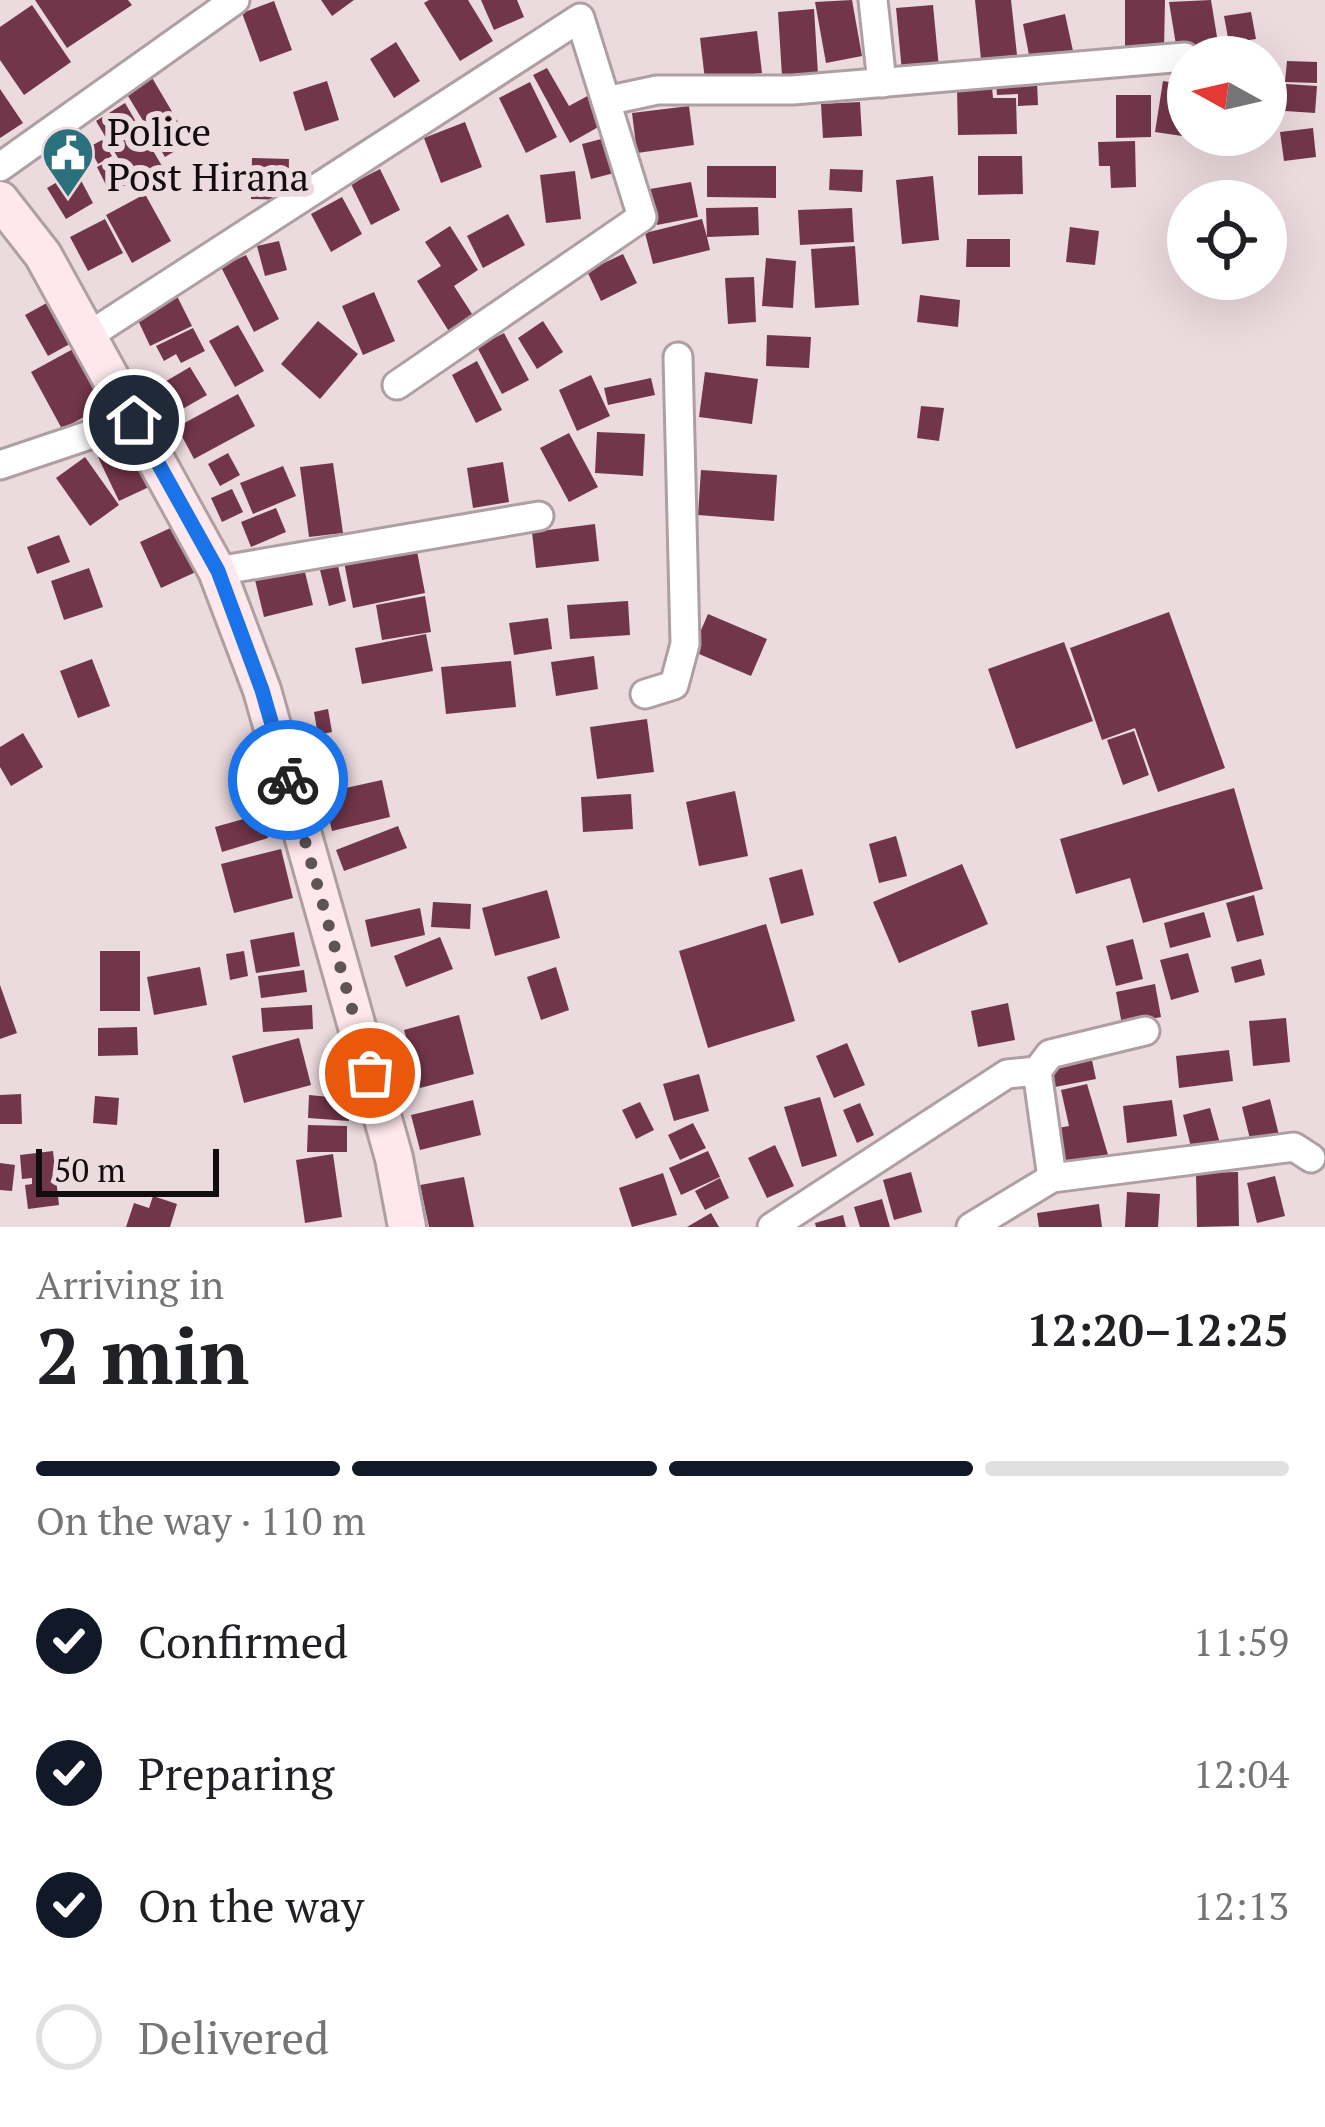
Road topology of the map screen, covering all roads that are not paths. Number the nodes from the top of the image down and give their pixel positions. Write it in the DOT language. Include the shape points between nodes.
graph roads {
  1 [pos="235,0"];
  2 [pos="873,0"];
  3 [pos="1167,58"];
  4 [pos="882,82"];
  5 [pos="606,101"];
  6 [pos="0,166"];
  7 [pos="0,200"];
  8 [pos="88,336"];
  9 [pos="678,358"];
  10 [pos="397,385"];
  11 [pos="134,420"];
  12 [pos="0,465"];
  13 [pos="539,517"];
  14 [pos="218,571"];
  15 [pos="645,694"];
  16 [pos="1145,1031"];
  17 [pos="1037,1071"];
  18 [pos="1311,1158"];
  19 [pos="1052,1178"];
  20 [pos="407,1227"];
  21 [pos="772,1227"];
  22 [pos="971,1227"];
  1 -- 6 [label="street"];
  2 -- 4 [label="street"];
  3 -- 4 [label="street"];
  4 -- 5 [label="street" via="657,90"];
  5 -- 8 [label="street" via="580,17"];
  5 -- 10 [label="street" via="642,217"];
  7 -- 8 [label="street" via="43,255"];
  8 -- 11 [label="street"];
  9 -- 15 [label="street" via="685,644 674,685"];
  11 -- 12 [label="street"];
  11 -- 14 [label="street"];
  13 -- 14 [label="street"];
  14 -- 20 [label="street" via="262,690"];
  16 -- 17 [label="street" via="1050,1054"];
  17 -- 19 [label="street"];
  17 -- 21 [label="street" via="1006,1074"];
  18 -- 19 [label="street" via="1294,1147"];
  19 -- 22 [label="street"];
}
